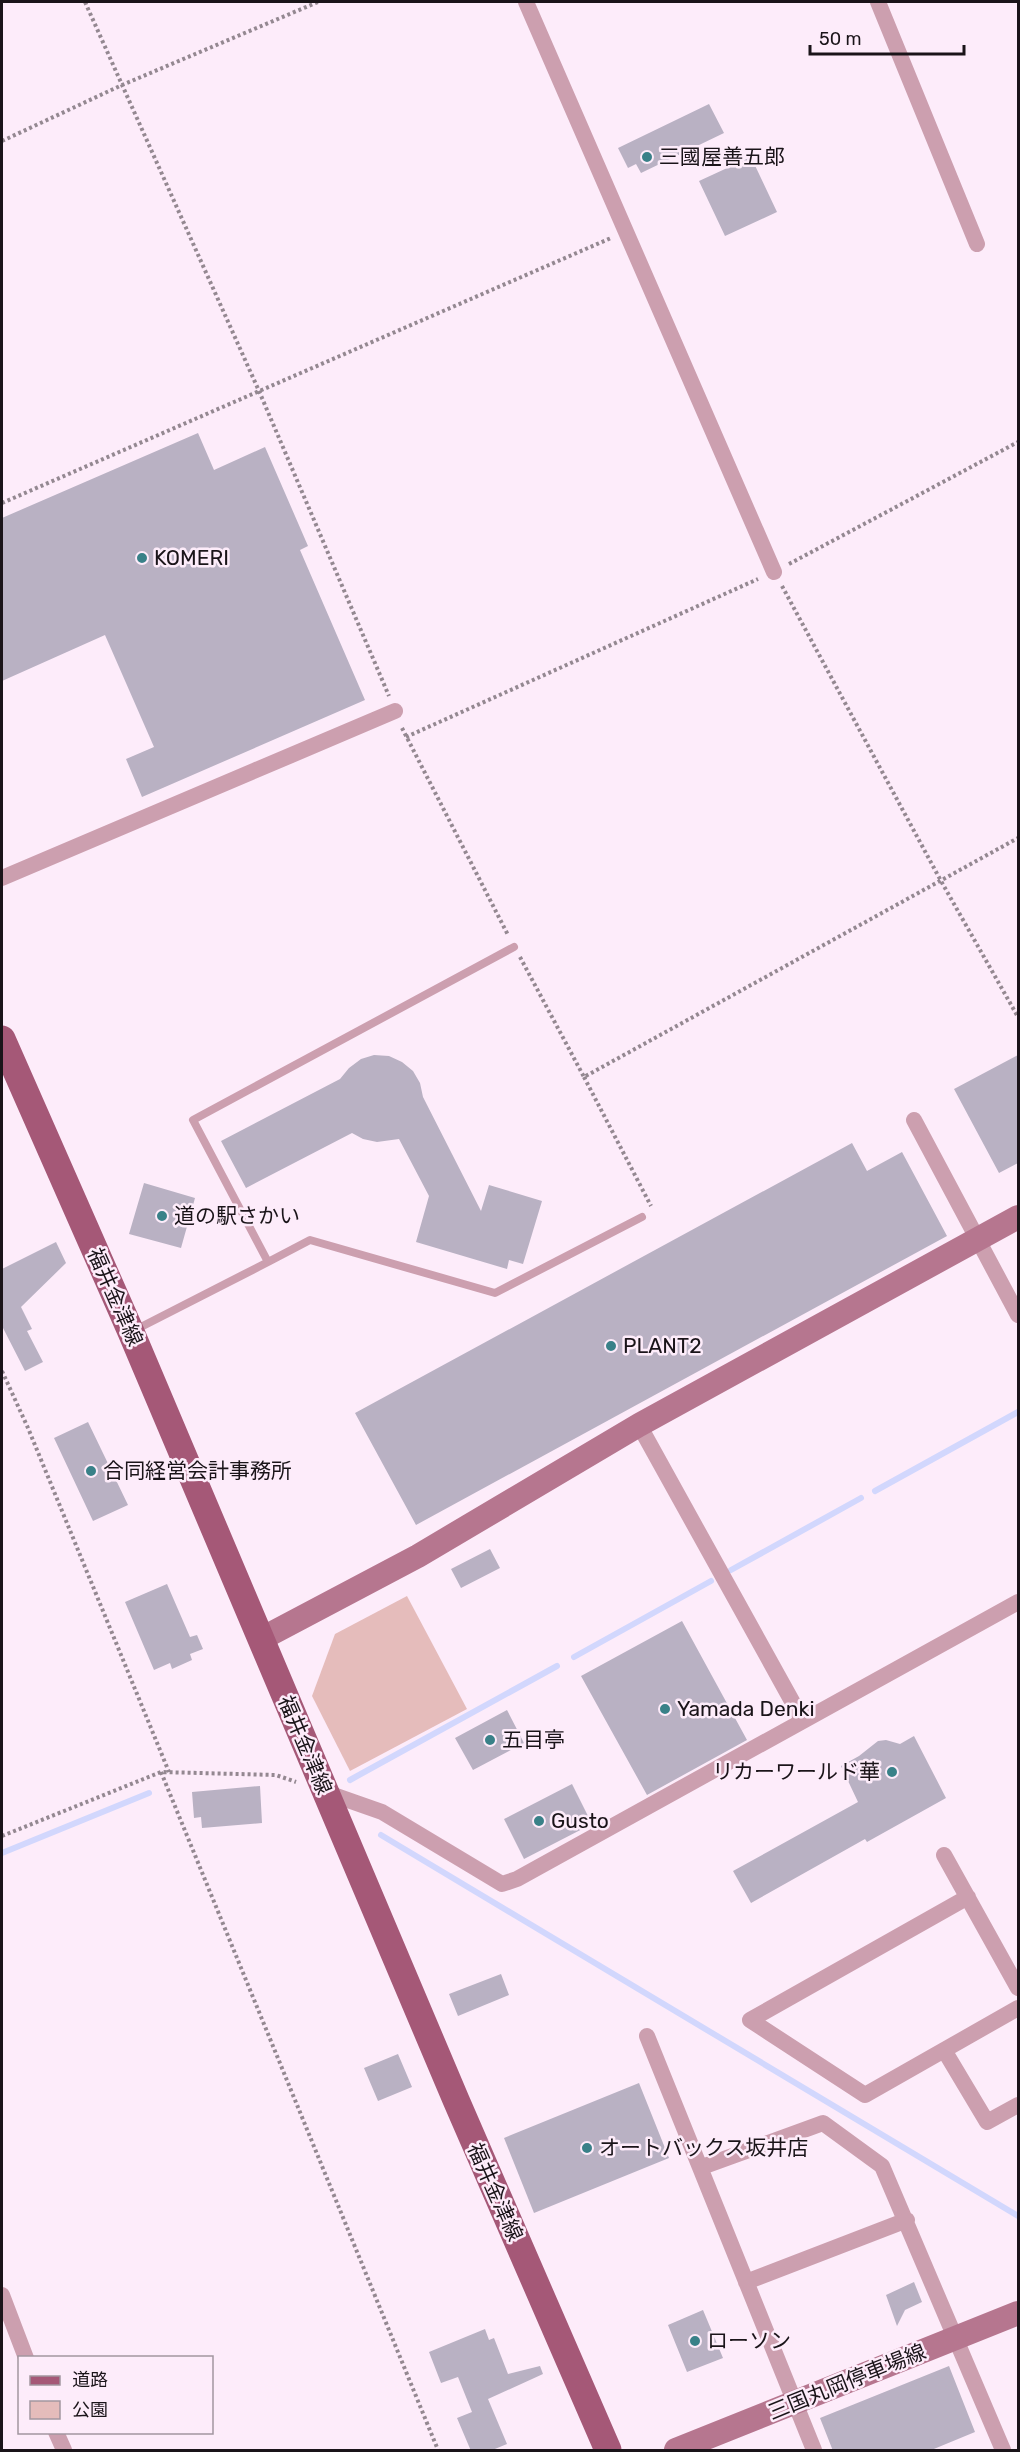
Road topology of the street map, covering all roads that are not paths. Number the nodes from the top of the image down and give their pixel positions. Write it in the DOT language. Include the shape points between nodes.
graph roads {
  1 [pos="526,2"];
  2 [pos="878,2"];
  3 [pos="977,244"];
  4 [pos="774,572"];
  5 [pos="395,711"];
  6 [pos="2,878"];
  7 [pos="514,946"];
  8 [pos="2,1039"];
  9 [pos="914,1120"];
  10 [pos="642,1216"];
  11 [pos="1018,1217"];
  12 [pos="977,1240"];
  13 [pos="268,1262"];
  14 [pos="1018,1315"];
  15 [pos="131,1332"];
  16 [pos="639,1425"];
  17 [pos="1018,1602"];
  18 [pos="261,1639"];
  19 [pos="803,1721"];
  20 [pos="325,1792"];
  21 [pos="944,1856"];
  22 [pos="968,1897"];
  23 [pos="1018,1988"];
  24 [pos="1018,2008"];
  25 [pos="647,2036"];
  26 [pos="944,2050"];
  27 [pos="1018,2105"];
  28 [pos="702,2167"];
  29 [pos="906,2220"];
  30 [pos="746,2282"];
  31 [pos="2,2295"];
  32 [pos="1018,2313"];
  33 [pos="955,2338"];
  34 [pos="25,2356"];
  35 [pos="795,2403"];
  36 [pos="56,2434"];
  37 [pos="64,2451"];
  38 [pos="608,2451"];
  39 [pos="676,2451"];
  40 [pos="814,2451"];
  41 [pos="1003,2451"];
  1 -- 4 [label="street"];
  2 -- 3 [label="street"];
  5 -- 6 [label="street"];
  7 -- 13 [label="lane" via="193,1120"];
  8 -- 15 [label="main road, 福井金津線"];
  9 -- 12 [label="street"];
  10 -- 13 [label="lane" via="495,1293 309,1240"];
  11 -- 12 [label="street"];
  12 -- 14 [label="street"];
  12 -- 16 [label="street"];
  13 -- 15 [label="lane"];
  15 -- 18 [label="main road, 福井金津線"];
  16 -- 18 [label="street" via="418,1556"];
  16 -- 19 [label="street"];
  17 -- 19 [label="street"];
  18 -- 20 [label="main road, 福井金津線"];
  19 -- 20 [label="street" via="502,1884 382,1812"];
  20 -- 38 [label="main road, 福井金津線"];
  21 -- 22 [label="street"];
  22 -- 23 [label="street"];
  22 -- 26 [label="street" via="750,2020 865,2095"];
  24 -- 26 [label="street"];
  25 -- 28 [label="street"];
  26 -- 27 [label="street" via="987,2122"];
  28 -- 29 [label="street" via="823,2123 882,2166"];
  28 -- 30 [label="street"];
  29 -- 30 [label="street"];
  29 -- 33 [label="street"];
  30 -- 35 [label="street"];
  31 -- 34 [label="street"];
  32 -- 33 [label="street, 三国丸岡停車場線"];
  33 -- 35 [label="street, 三国丸岡停車場線"];
  33 -- 41 [label="street"];
  35 -- 39 [label="street, 三国丸岡停車場線"];
  35 -- 40 [label="street"];
  36 -- 37 [label="street"];
}
